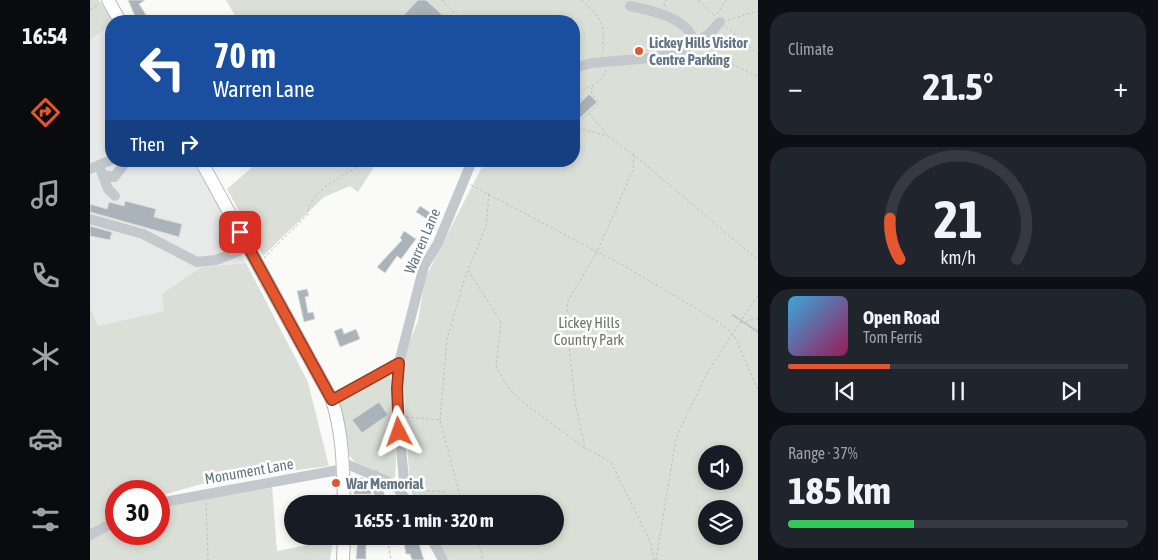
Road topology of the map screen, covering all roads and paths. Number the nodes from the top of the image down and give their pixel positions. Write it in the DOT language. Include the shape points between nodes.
graph roads {
  1 [pos="108,0"];
  2 [pos="442,0"];
  3 [pos="581,0"];
  4 [pos="698,0"];
  5 [pos="726,0"];
  6 [pos="630,6"];
  7 [pos="758,11"];
  8 [pos="117,15"];
  9 [pos="457,15"];
  10 [pos="717,19"];
  11 [pos="694,42"];
  12 [pos="683,52"];
  13 [pos="758,54"];
  14 [pos="604,62"];
  15 [pos="580,67"];
  16 [pos="758,77"];
  17 [pos="594,87"];
  18 [pos="580,91"];
  19 [pos="589,113"];
  20 [pos="580,119"];
  21 [pos="580,129"];
  22 [pos="608,136"];
  23 [pos="634,155"];
  24 [pos="122,167"];
  25 [pos="204,167"];
  26 [pos="358,167"];
  27 [pos="469,167"];
  28 [pos="97,169"];
  29 [pos="463,182"];
  30 [pos="489,194"];
  31 [pos="115,196"];
  32 [pos="90,219"];
  33 [pos="249,247"];
  34 [pos="597,252"];
  35 [pos="758,260"];
  36 [pos="257,262"];
  37 [pos="468,270"];
  38 [pos="758,295"];
  39 [pos="758,318"];
  40 [pos="741,323"];
  41 [pos="734,335"];
  42 [pos="399,363"];
  43 [pos="758,390"];
  44 [pos="332,400"];
  45 [pos="398,416"];
  46 [pos="440,420"];
  47 [pos="585,448"];
  48 [pos="344,466"];
  49 [pos="375,475"];
  50 [pos="401,491"];
  51 [pos="205,494"];
  52 [pos="344,495"];
  53 [pos="379,495"];
  54 [pos="404,495"];
  55 [pos="447,495"];
  56 [pos="460,495"];
  57 [pos="170,501"];
  58 [pos="105,527"];
  59 [pos="90,535"];
  60 [pos="344,545"];
  61 [pos="388,545"];
  62 [pos="435,545"];
  63 [pos="479,545"];
  64 [pos="208,560"];
  65 [pos="343,560"];
  66 [pos="391,560"];
  67 [pos="443,560"];
  68 [pos="483,560"];
  69 [pos="655,560"];
  1 -- 8 [label="main road"];
  2 -- 9 [label="path"];
  3 -- 14 [label="path" via="597,13 603,24"];
  4 -- 10 [label="path"];
  5 -- 10 [label="path"];
  6 -- 11 [label="street" via="661,13 674,20 693,37"];
  7 -- 10 [label="path"];
  10 -- 11 [label="street" via="708,34"];
  10 -- 13 [label="path"];
  11 -- 12 [label="street"];
  12 -- 14 [label="street"];
  12 -- 16 [label="path" via="722,59"];
  14 -- 15 [label="street"];
  14 -- 17 [label="path" via="604,76"];
  17 -- 18 [label="path"];
  17 -- 19 [label="path" via="590,89 599,102"];
  19 -- 20 [label="path"];
  19 -- 22 [label="path"];
  21 -- 22 [label="path"];
  22 -- 23 [label="path"];
  23 -- 34 [label="path" via="634,170"];
  23 -- 35 [label="path"];
  24 -- 28 [label="street" via="114,177"];
  25 -- 33 [label="main road"];
  26 -- 36 [label="path" via="334,179 313,200 308,214"];
  27 -- 29 [label="street, Warren Lane"];
  28 -- 31 [label="street"];
  29 -- 30 [label="path"];
  29 -- 42 [label="street, Warren Lane" via="438,243 424,266"];
  30 -- 34 [label="path"];
  30 -- 37 [label="path" via="486,226"];
  32 -- 33 [label="street" via="143,234 198,262 216,260"];
  33 -- 36 [label="main road"];
  34 -- 41 [label="path" via="720,323"];
  34 -- 47 [label="path" via="568,301 566,320 575,401"];
  36 -- 44 [label="main road"];
  37 -- 46 [label="path" via="447,340"];
  37 -- 47 [label="path" via="500,322 496,367 510,390"];
  38 -- 40 [label="path"];
  39 -- 40 [label="path"];
  40 -- 41 [label="path"];
  41 -- 43 [label="path"];
  41 -- 69 [label="path" via="707,373 676,438"];
  42 -- 44 [label="street"];
  42 -- 45 [label="street, Warren Lane"];
  44 -- 48 [label="main road"];
  45 -- 46 [label="path"];
  45 -- 50 [label="street, Warren Lane" via="404,480"];
  46 -- 56 [label="path"];
  47 -- 69 [label="path" via="611,462 650,541"];
  48 -- 49 [label="street"];
  48 -- 51 [label="street, Monument Lane"];
  48 -- 52 [label="main road"];
  49 -- 50 [label="street"];
  49 -- 53 [label="street"];
  50 -- 54 [label="street"];
  50 -- 55 [label="path" via="442,491"];
  51 -- 57 [label="street, Monument Lane"];
  51 -- 64 [label="path"];
  58 -- 59 [label="street"];
  60 -- 65 [label="main road"];
  61 -- 66 [label="path"];
  62 -- 67 [label="street"];
  63 -- 68 [label="path"];
}
